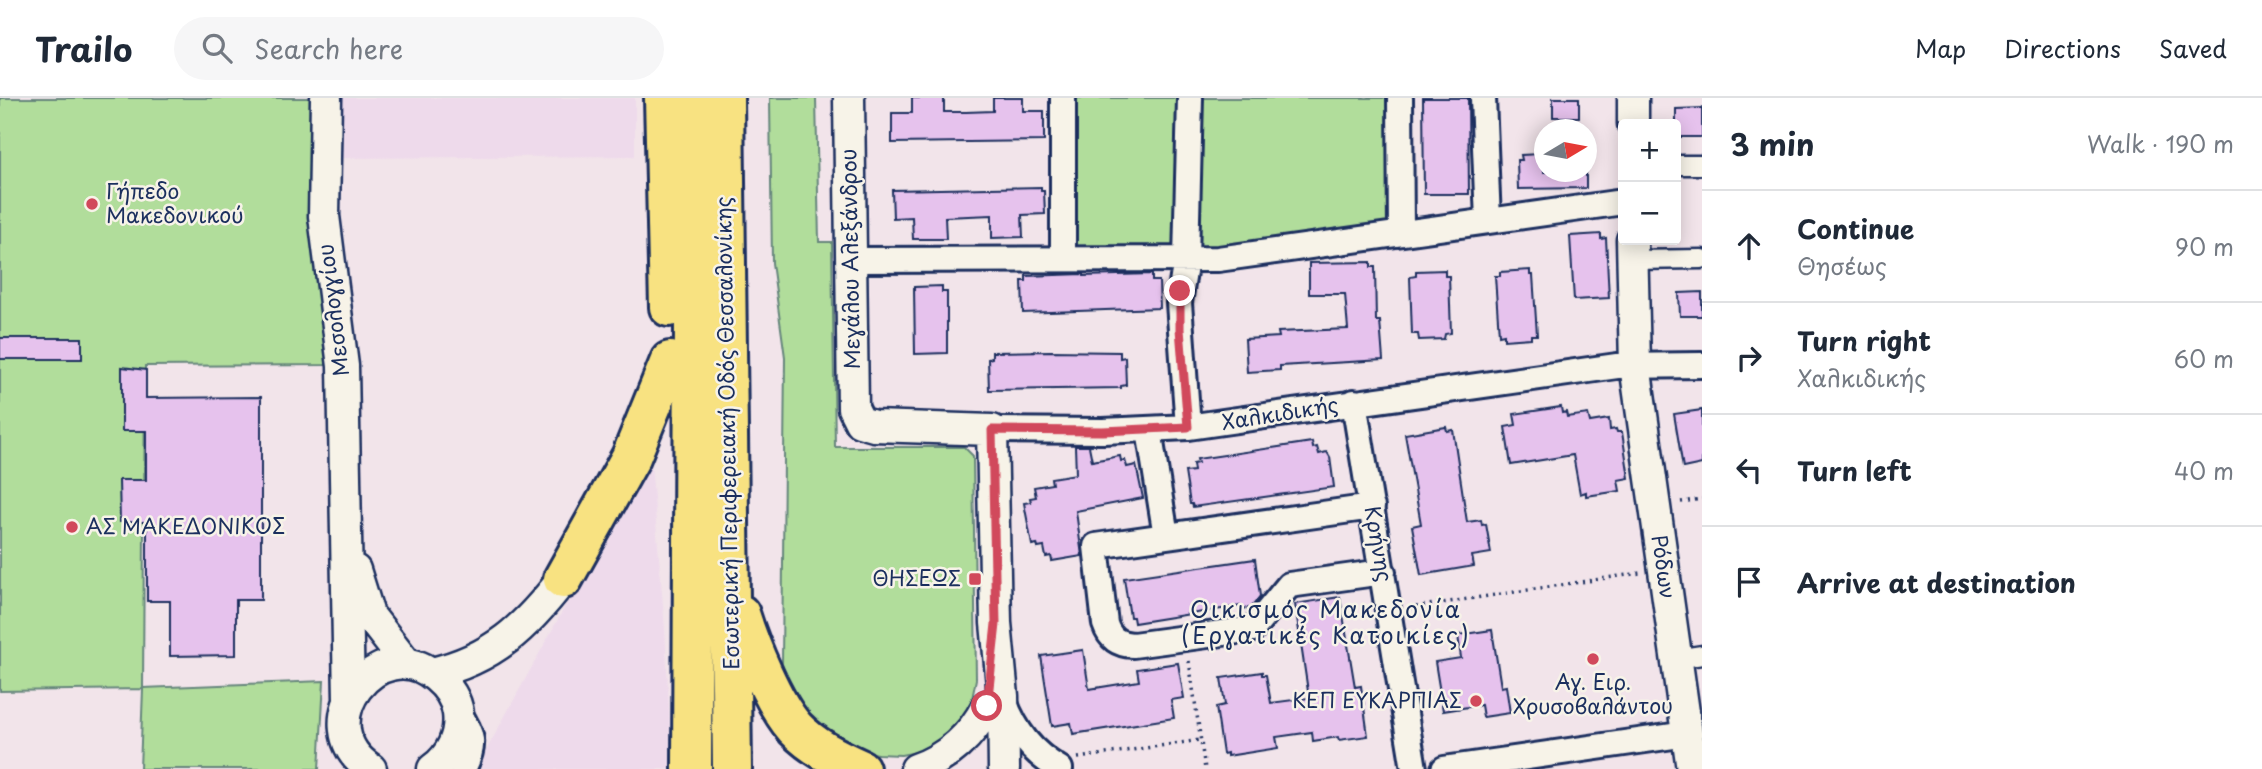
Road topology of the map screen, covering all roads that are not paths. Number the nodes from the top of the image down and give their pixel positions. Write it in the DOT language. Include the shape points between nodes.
graph roads {
  1 [pos="326,98"];
  2 [pos="664,98"];
  3 [pos="695,98"];
  4 [pos="849,98"];
  5 [pos="1063,98"];
  6 [pos="1189,98"];
  7 [pos="1400,98"];
  8 [pos="1483,98"];
  9 [pos="1633,98"];
  10 [pos="726,109"];
  11 [pos="1633,119"];
  12 [pos="1681,165"];
  13 [pos="1702,165"];
  14 [pos="1618,203"];
  15 [pos="1488,221"];
  16 [pos="1401,233"];
  17 [pos="1632,250"];
  18 [pos="1063,259"];
  19 [pos="1186,259"];
  20 [pos="1702,259"];
  21 [pos="851,260"];
  22 [pos="670,361"];
  23 [pos="1635,365"];
  24 [pos="1702,365"];
  25 [pos="1354,402"];
  26 [pos="858,419"];
  27 [pos="1188,427"];
  28 [pos="992,430"];
  29 [pos="1149,430"];
  30 [pos="1372,507"];
  31 [pos="344,522"];
  32 [pos="1166,536"];
  33 [pos="1383,572"];
  34 [pos="563,579"];
  35 [pos="731,587"];
  36 [pos="693,604"];
  37 [pos="1689,657"];
  38 [pos="420,669"];
  39 [pos="349,700"];
  40 [pos="995,701"];
  41 [pos="458,712"];
  42 [pos="1687,734"];
  43 [pos="346,736"];
  44 [pos="1055,766"];
  45 [pos="1484,766"];
  46 [pos="345,769"];
  47 [pos="371,769"];
  48 [pos="433,769"];
  49 [pos="463,769"];
  50 [pos="692,769"];
  51 [pos="732,769"];
  52 [pos="860,769"];
  53 [pos="916,769"];
  54 [pos="986,769"];
  55 [pos="1004,769"];
  56 [pos="1415,769"];
  57 [pos="1444,769"];
  58 [pos="1692,769"];
  1 -- 31 [label="street, Μεσολογγίου" via="324,216 343,366"];
  2 -- 22 [label="highway"];
  3 -- 36 [label="highway, Εσωτερική Περιφερειακή Οδός Θεσσαλονίκης"];
  4 -- 21 [label="street, Μεγάλου Αλεξάνδρου"];
  5 -- 18 [label="street"];
  6 -- 19 [label="street"];
  7 -- 16 [label="street"];
  8 -- 15 [label="street"];
  9 -- 11 [label="street"];
  10 -- 35 [label="highway, Εσωτερική Περιφερειακή Οδός Θεσσαλονίκης"];
  12 -- 13 [label="street"];
  14 -- 15 [label="street"];
  15 -- 16 [label="street"];
  16 -- 19 [label="street" via="1227,258"];
  17 -- 20 [label="street"];
  17 -- 23 [label="street, Ρόδων"];
  18 -- 19 [label="street"];
  18 -- 21 [label="street"];
  19 -- 27 [label="street" via="1179,303"];
  21 -- 26 [label="street, Μεγάλου Αλεξάνδρου" via="852,401"];
  22 -- 34 [label="highway" via="631,457"];
  22 -- 36 [label="highway" via="672,522"];
  23 -- 24 [label="street, Χαλκιδικής"];
  23 -- 25 [label="street, Χαλκιδικής"];
  23 -- 37 [label="street, Ρόδων" via="1664,570"];
  25 -- 27 [label="street, Χαλκιδικής"];
  25 -- 30 [label="street, Κρήνης"];
  26 -- 28 [label="street, Χαλκιδικής" via="880,427"];
  27 -- 29 [label="street, Χαλκιδικής"];
  28 -- 29 [label="street, Χαλκιδικής"];
  28 -- 40 [label="street"];
  29 -- 32 [label="street"];
  30 -- 32 [label="street"];
  30 -- 33 [label="street, Κρήνης"];
  31 -- 38 [label="street, Μεσολογγίου" via="369,615"];
  31 -- 39 [label="street, Μεσολογγίου"];
  32 -- 33 [label="street" via="1096,546 1105,624 1112,638 1126,645 1253,629 1289,585"];
  33 -- 56 [label="street, Κρήνης"];
  34 -- 38 [label="street" via="511,637 460,667"];
  35 -- 51 [label="highway, Εσωτερική Περιφερειακή Οδός Θεσσαλονίκης"];
  35 -- 52 [label="highway" via="751,646 794,727 817,747"];
  36 -- 50 [label="highway, Εσωτερική Περιφερειακή Οδός Θεσσαλονίκης"];
  37 -- 42 [label="street, Ρόδων"];
  38 -- 39 [label="street" via="389,666 372,673 358,684"];
  38 -- 41 [label="street, Μεσολογγίου" via="449,690"];
  39 -- 43 [label="street, Μεσολογγίου"];
  40 -- 44 [label="street" via="1024,740"];
  40 -- 53 [label="street" via="957,745"];
  40 -- 54 [label="street"];
  40 -- 55 [label="street"];
  41 -- 48 [label="street" via="454,743"];
  41 -- 49 [label="street" via="472,745"];
  42 -- 45 [label="street"];
  42 -- 58 [label="street, Ρόδων"];
  43 -- 46 [label="street"];
  43 -- 47 [label="street" via="354,754"];
  45 -- 57 [label="street"];
}
